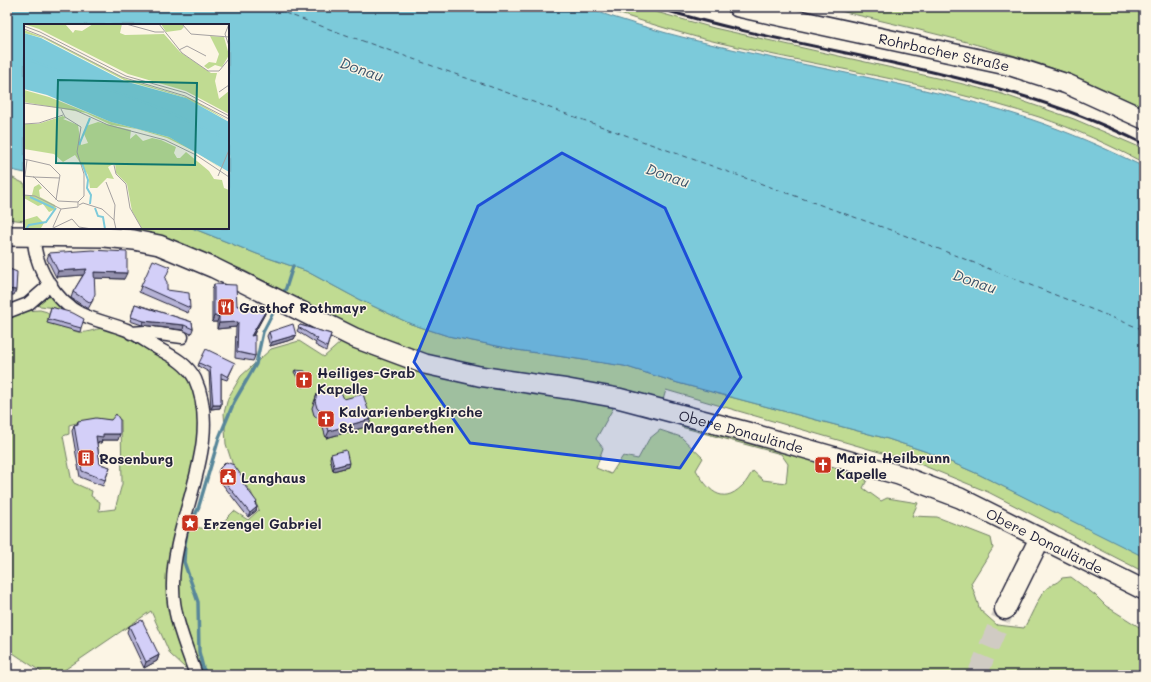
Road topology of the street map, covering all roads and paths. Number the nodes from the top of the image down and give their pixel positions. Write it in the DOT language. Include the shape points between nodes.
graph roads {
  1 [pos="738,7"];
  2 [pos="1144,119"];
  3 [pos="7,236"];
  4 [pos="34,237"];
  5 [pos="50,284"];
  6 [pos="7,312"];
  7 [pos="131,333"];
  8 [pos="182,336"];
  9 [pos="1040,538"];
  10 [pos="1144,590"];
  11 [pos="1005,609"];
  12 [pos="196,675"];
  1 -- 2 [label="main road, Rohrbacher Straße" via="1011,66 1067,84"];
  3 -- 4 [label="main road, Obere Donaulände"];
  4 -- 5 [label="street" via="37,260"];
  4 -- 9 [label="main road, Obere Donaulände" via="104,236 159,245 204,263 355,338 425,364 478,376 590,392 644,404 899,475 960,498"];
  5 -- 6 [label="street" via="28,304"];
  5 -- 7 [label="street" via="60,297 80,313"];
  7 -- 8 [label="street"];
  7 -- 12 [label="street" via="185,366 195,379 200,395 202,449 181,528 173,585 176,610"];
  9 -- 10 [label="main road, Obere Donaulände"];
  9 -- 11 [label="highway"];
}
